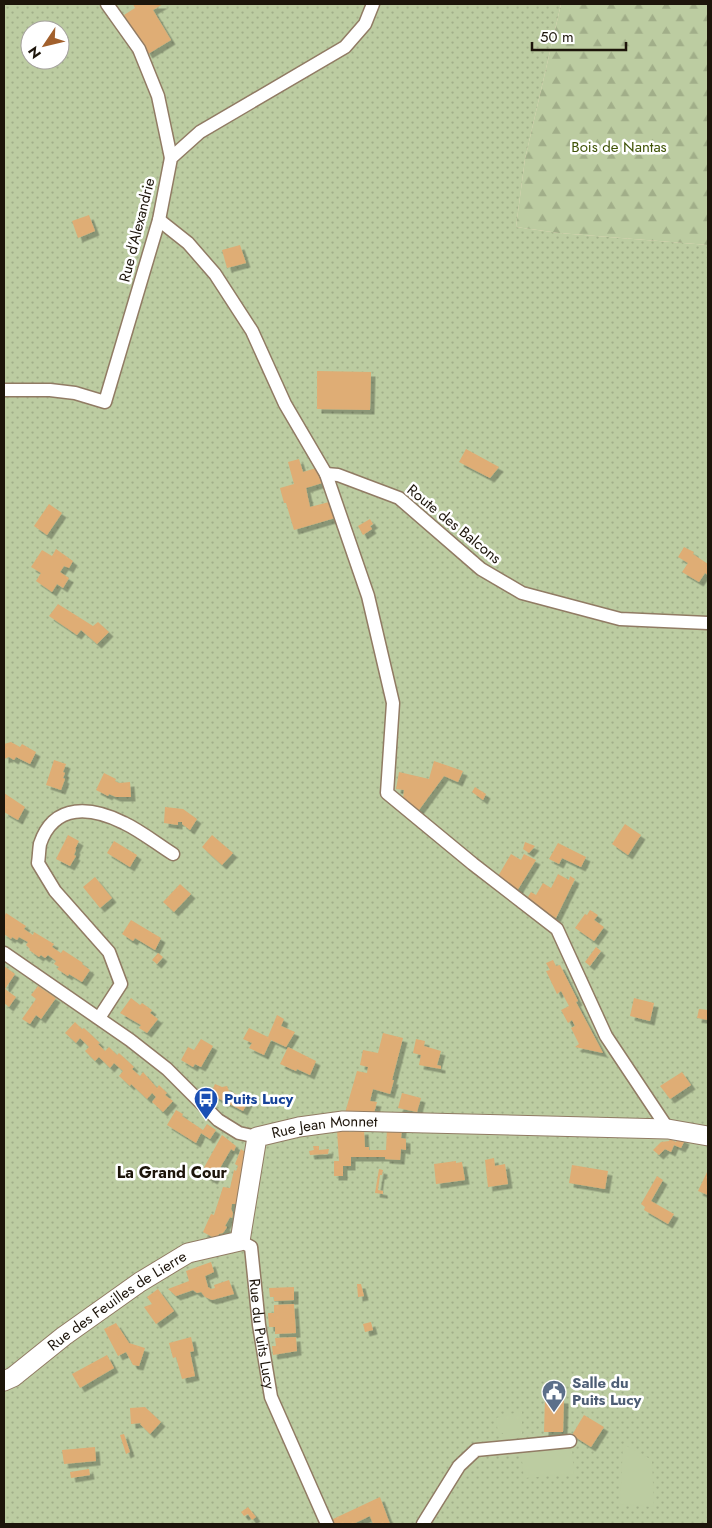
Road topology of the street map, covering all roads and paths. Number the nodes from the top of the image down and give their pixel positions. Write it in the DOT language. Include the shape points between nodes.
graph roads {
  1 [pos="107,4"];
  2 [pos="372,4"];
  3 [pos="171,158"];
  4 [pos="159,220"];
  5 [pos="4,390"];
  6 [pos="326,474"];
  7 [pos="708,623"];
  8 [pos="173,854"];
  9 [pos="4,953"];
  10 [pos="99,1018"];
  11 [pos="668,1129"];
  12 [pos="708,1136"];
  13 [pos="257,1137"];
  14 [pos="240,1241"];
  15 [pos="4,1381"];
  16 [pos="570,1441"];
  17 [pos="328,1524"];
  18 [pos="423,1524"];
  1 -- 3 [label="street" via="142,56 158,96"];
  2 -- 3 [label="street" via="365,24 345,47 200,132"];
  3 -- 4 [label="street, Rue d’Alexandrie"];
  4 -- 5 [label="street, Rue d’Alexandrie" via="105,402 50,390"];
  4 -- 6 [label="street" via="188,243 215,274 252,331 286,404"];
  6 -- 7 [label="street, Route des Balcons" via="338,475 399,498 481,568 522,593 620,619"];
  6 -- 11 [label="street" via="368,596 393,703 387,793 557,929 606,1036"];
  8 -- 10 [label="street" via="124,822 88,810 64,814 50,825 40,844 38,863 55,891 109,952 120,984"];
  9 -- 10 [label="street, Rue Jean Monnet"];
  10 -- 13 [label="street, Rue Jean Monnet" via="168,1069 218,1120 239,1133"];
  11 -- 12 [label="street, Rue Jean Monnet"];
  11 -- 13 [label="street, Rue Jean Monnet" via="343,1121"];
  13 -- 14 [label="street"];
  14 -- 15 [label="street, Rue des Feuilles de Lierre" via="188,1253 148,1277"];
  14 -- 17 [label="street, Rue du Puits Lucy" via="251,1247 271,1397"];
  16 -- 18 [label="street" via="476,1450 459,1466"];
}
